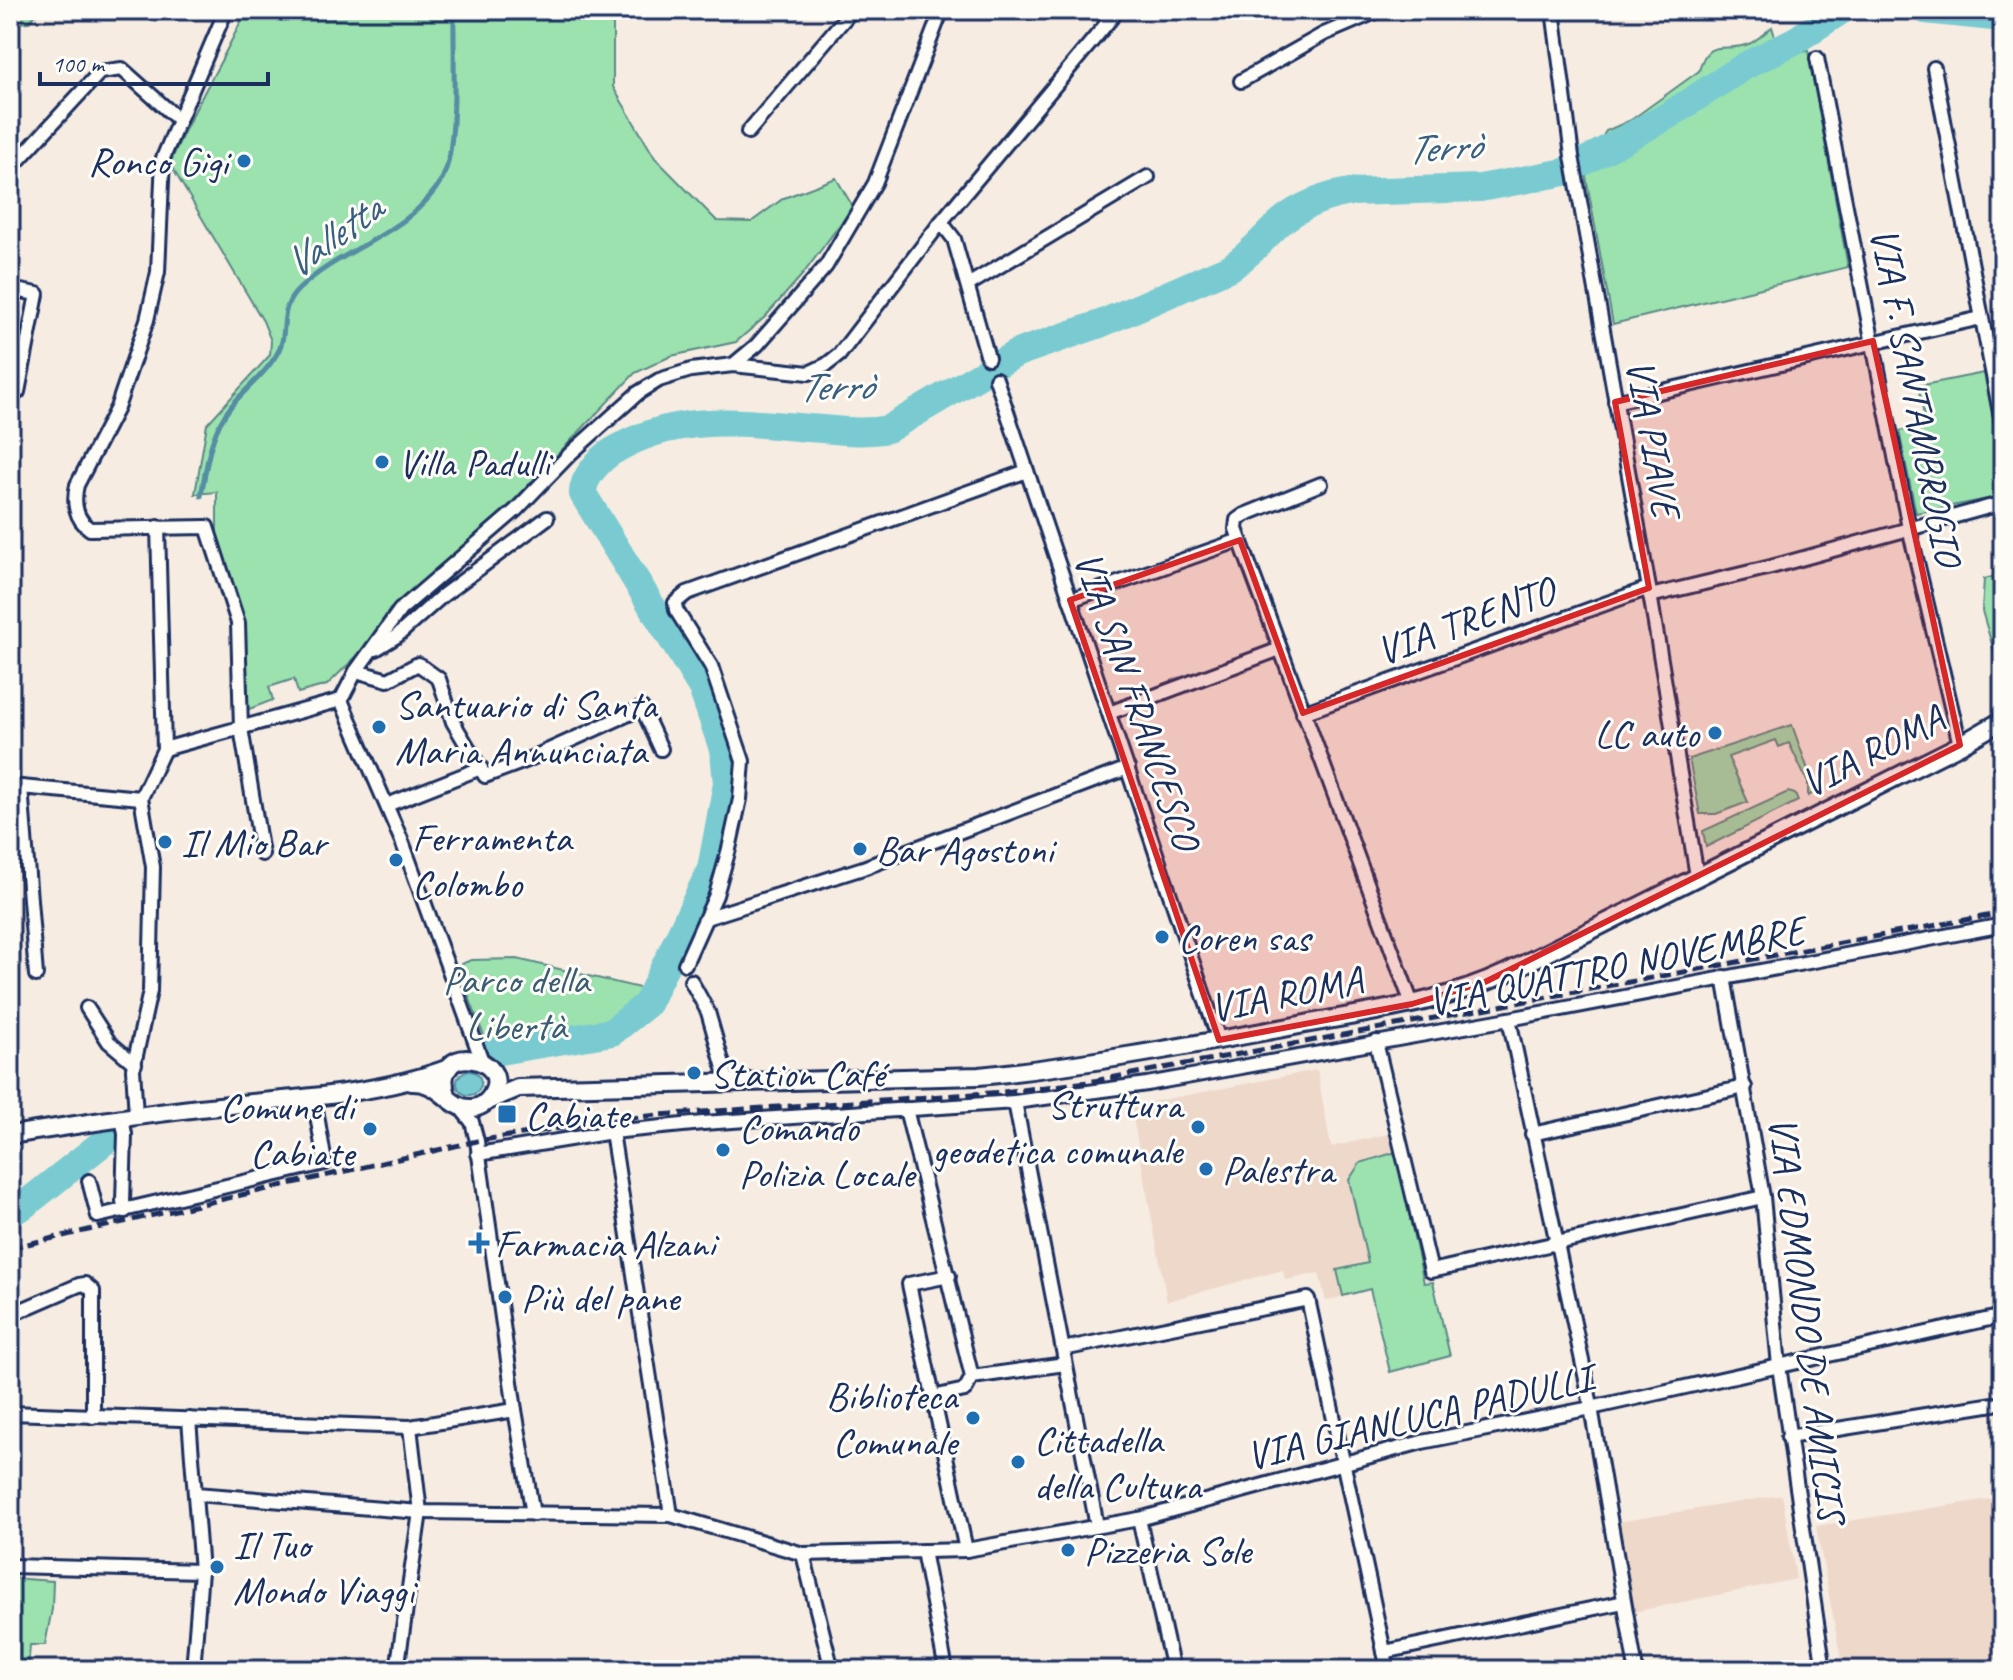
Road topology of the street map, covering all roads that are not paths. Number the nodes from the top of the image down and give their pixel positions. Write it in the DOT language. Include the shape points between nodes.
graph roads {
  1 [pos="226,10"];
  2 [pos="852,10"];
  3 [pos="945,10"];
  4 [pos="1118,10"];
  5 [pos="1380,10"];
  6 [pos="1553,10"];
  7 [pos="1817,58"];
  8 [pos="1934,68"];
  9 [pos="1241,81"];
  10 [pos="179,120"];
  11 [pos="748,132"];
  12 [pos="10,175"];
  13 [pos="1148,177"];
  14 [pos="941,222"];
  15 [pos="968,285"];
  16 [pos="10,289"];
  17 [pos="1981,318"];
  18 [pos="1873,341"];
  19 [pos="988,358"];
  20 [pos="733,365"];
  21 [pos="996,379"];
  22 [pos="18,392"];
  23 [pos="1615,402"];
  24 [pos="2003,428"];
  25 [pos="1027,471"];
  26 [pos="1321,484"];
  27 [pos="2003,503"];
  28 [pos="547,518"];
  29 [pos="158,527"];
  30 [pos="1909,528"];
  31 [pos="1240,540"];
  32 [pos="1650,592"];
  33 [pos="1070,600"];
  34 [pos="1280,649"];
  35 [pos="373,651"];
  36 [pos="356,671"];
  37 [pos="341,700"];
  38 [pos="1109,713"];
  39 [pos="1303,713"];
  40 [pos="2003,720"];
  41 [pos="241,728"];
  42 [pos="1960,745"];
  43 [pos="164,749"];
  44 [pos="661,749"];
  45 [pos="481,768"];
  46 [pos="1128,768"];
  47 [pos="16,788"];
  48 [pos="141,798"];
  49 [pos="387,805"];
  50 [pos="262,854"];
  51 [pos="1697,876"];
  52 [pos="706,918"];
  53 [pos="2003,925"];
  54 [pos="685,964"];
  55 [pos="36,975"];
  56 [pos="1724,977"];
  57 [pos="691,981"];
  58 [pos="1412,1004"];
  59 [pos="87,1008"];
  60 [pos="1509,1019"];
  61 [pos="1219,1040"];
  62 [pos="1376,1042"];
  63 [pos="135,1064"];
  64 [pos="488,1067"];
  65 [pos="449,1068"];
  66 [pos="728,1082"];
  67 [pos="401,1083"];
  68 [pos="1745,1087"];
  69 [pos="518,1088"];
  70 [pos="314,1097"];
  71 [pos="453,1101"];
  72 [pos="1015,1102"];
  73 [pos="485,1103"];
  74 [pos="906,1109"];
  75 [pos="129,1116"];
  76 [pos="612,1132"];
  77 [pos="475,1133"];
  78 [pos="1532,1134"];
  79 [pos="10,1135"];
  80 [pos="478,1154"];
  81 [pos="89,1181"];
  82 [pos="1763,1197"];
  83 [pos="125,1211"];
  84 [pos="1555,1242"];
  85 [pos="949,1276"];
  86 [pos="10,1315"];
  87 [pos="2003,1316"];
  88 [pos="1063,1349"];
  89 [pos="1065,1364"];
  90 [pos="1779,1366"];
  91 [pos="972,1377"];
  92 [pos="933,1397"];
  93 [pos="1994,1404"];
  94 [pos="1591,1408"];
  95 [pos="515,1410"];
  96 [pos="10,1413"];
  97 [pos="93,1417"];
  98 [pos="189,1419"];
  99 [pos="410,1427"];
  100 [pos="1788,1437"];
  101 [pos="1344,1463"];
  102 [pos="196,1494"];
  103 [pos="420,1512"];
  104 [pos="533,1514"];
  105 [pos="671,1515"];
  106 [pos="1139,1519"];
  107 [pos="1097,1526"];
  108 [pos="966,1550"];
  109 [pos="923,1551"];
  110 [pos="803,1554"];
  111 [pos="10,1566"];
  112 [pos="201,1571"];
  113 [pos="1624,1602"];
  114 [pos="1384,1652"];
  115 [pos="193,1670"];
  116 [pos="397,1670"];
  117 [pos="832,1670"];
  118 [pos="946,1670"];
  119 [pos="1173,1670"];
  120 [pos="1388,1670"];
  121 [pos="1636,1670"];
  122 [pos="1824,1670"];
  1 -- 10 [label="street"];
  2 -- 11 [label="street"];
  3 -- 20 [label="street" via="875,183 843,238 826,266"];
  4 -- 14 [label="street"];
  5 -- 9 [label="street" via="1324,34"];
  6 -- 23 [label="street, VIA PIAVE" via="1572,156"];
  7 -- 18 [label="street, VIA F. SANTAMBROGIO"];
  8 -- 17 [label="street"];
  10 -- 12 [label="street" via="122,69 100,72"];
  10 -- 29 [label="street" via="163,158 158,272 147,320 117,408 75,496 79,519 90,529"];
  13 -- 15 [label="street"];
  14 -- 15 [label="street" via="953,235"];
  14 -- 20 [label="street" via="851,342 829,363 802,373"];
  15 -- 19 [label="street"];
  16 -- 22 [label="street" via="37,294"];
  17 -- 18 [label="street"];
  17 -- 24 [label="street"];
  18 -- 23 [label="street"];
  18 -- 30 [label="street, VIA F. SANTAMBROGIO"];
  20 -- 35 [label="street" via="671,375 632,398 516,510 400,610"];
  21 -- 25 [label="street, VIA SAN FRANCESCO"];
  23 -- 32 [label="street, VIA PIAVE"];
  25 -- 33 [label="street, VIA SAN FRANCESCO"];
  25 -- 52 [label="street" via="687,593 675,603 711,666 743,761 729,849"];
  26 -- 31 [label="street" via="1244,515 1236,524"];
  27 -- 30 [label="street, VIA TRENTO"];
  28 -- 35 [label="street"];
  29 -- 41 [label="street" via="207,527 238,623"];
  29 -- 43 [label="street"];
  30 -- 32 [label="street, VIA TRENTO" via="1771,567"];
  30 -- 42 [label="street, VIA F. SANTAMBROGIO"];
  31 -- 33 [label="street"];
  31 -- 34 [label="street"];
  32 -- 39 [label="street, VIA TRENTO"];
  32 -- 51 [label="street, VIA PIAVE"];
  33 -- 38 [label="street, VIA SAN FRANCESCO"];
  34 -- 38 [label="street"];
  34 -- 39 [label="street"];
  35 -- 36 [label="street"];
  36 -- 37 [label="street"];
  36 -- 45 [label="street" via="388,680 418,664 439,679 453,722"];
  37 -- 41 [label="street"];
  37 -- 49 [label="street"];
  38 -- 46 [label="street, VIA SAN FRANCESCO"];
  39 -- 58 [label="street"];
  40 -- 42 [label="street, VIA ROMA"];
  41 -- 43 [label="street"];
  41 -- 50 [label="street"];
  42 -- 51 [label="street, VIA ROMA"];
  43 -- 48 [label="street"];
  44 -- 45 [label="street" via="642,708 485,776"];
  45 -- 49 [label="street"];
  46 -- 52 [label="street" via="863,868"];
  46 -- 61 [label="street, VIA SAN FRANCESCO"];
  47 -- 48 [label="street"];
  47 -- 55 [label="street"];
  48 -- 63 [label="street" via="153,867 150,991"];
  49 -- 64 [label="street"];
  51 -- 58 [label="street, VIA ROMA" via="1485,982"];
  52 -- 54 [label="street"];
  53 -- 56 [label="street, VIA QUATTRO NOVEMBRE"];
  56 -- 60 [label="street, VIA QUATTRO NOVEMBRE"];
  56 -- 68 [label="street, VIA EDMONDO DE AMICIS"];
  57 -- 66 [label="street" via="708,1012"];
  58 -- 61 [label="street, VIA ROMA"];
  59 -- 63 [label="street" via="109,1042"];
  60 -- 62 [label="street, VIA QUATTRO NOVEMBRE"];
  60 -- 78 [label="street"];
  61 -- 66 [label="street, VIA ROMA" via="979,1076"];
  62 -- 72 [label="street, VIA QUATTRO NOVEMBRE"];
  62 -- 84 [label="street" via="1431,1271"];
  63 -- 75 [label="street"];
  64 -- 65 [label="street" via="466,1058"];
  64 -- 69 [label="street"];
  64 -- 73 [label="street" via="494,1091"];
  65 -- 67 [label="street"];
  65 -- 71 [label="street" via="444,1079"];
  66 -- 69 [label="street, VIA ROMA"];
  67 -- 70 [label="street"];
  67 -- 71 [label="street" via="428,1084"];
  68 -- 78 [label="street"];
  68 -- 82 [label="street, VIA EDMONDO DE AMICIS"];
  69 -- 73 [label="street, VIA ROMA"];
  70 -- 75 [label="street"];
  70 -- 83 [label="street" via="325,1163"];
  71 -- 73 [label="street" via="467,1109"];
  71 -- 77 [label="street"];
  72 -- 74 [label="street, VIA QUATTRO NOVEMBRE"];
  72 -- 88 [label="street"];
  73 -- 77 [label="street"];
  74 -- 76 [label="street, VIA QUATTRO NOVEMBRE"];
  74 -- 85 [label="street"];
  75 -- 79 [label="street"];
  75 -- 83 [label="street"];
  76 -- 80 [label="street, VIA QUATTRO NOVEMBRE"];
  76 -- 105 [label="street"];
  77 -- 80 [label="street"];
  78 -- 84 [label="street"];
  80 -- 95 [label="street"];
  81 -- 83 [label="street" via="98,1216"];
  82 -- 84 [label="street"];
  82 -- 90 [label="street, VIA EDMONDO DE AMICIS"];
  84 -- 94 [label="street"];
  85 -- 91 [label="street"];
  85 -- 92 [label="street" via="909,1284"];
  86 -- 97 [label="street" via="79,1285 93,1291"];
  87 -- 90 [label="street, VIA GIANLUCA PADULLI"];
  88 -- 89 [label="street"];
  88 -- 101 [label="street" via="1308,1299"];
  89 -- 91 [label="street"];
  89 -- 107 [label="street"];
  90 -- 94 [label="street, VIA GIANLUCA PADULLI"];
  90 -- 100 [label="street, VIA EDMONDO DE AMICIS"];
  91 -- 92 [label="street" via="965,1390"];
  92 -- 108 [label="street"];
  93 -- 100 [label="street"];
  94 -- 101 [label="street, VIA GIANLUCA PADULLI"];
  94 -- 113 [label="street"];
  95 -- 99 [label="street"];
  95 -- 104 [label="street"];
  96 -- 97 [label="street"];
  97 -- 98 [label="street"];
  98 -- 99 [label="street"];
  98 -- 102 [label="street"];
  99 -- 103 [label="street"];
  100 -- 122 [label="street, VIA EDMONDO DE AMICIS"];
  101 -- 106 [label="street, VIA GIANLUCA PADULLI"];
  101 -- 114 [label="street"];
  102 -- 103 [label="street, VIA GIANLUCA PADULLI"];
  102 -- 112 [label="street"];
  103 -- 104 [label="street, VIA GIANLUCA PADULLI"];
  103 -- 116 [label="street"];
  104 -- 105 [label="street, VIA GIANLUCA PADULLI"];
  105 -- 110 [label="street, VIA GIANLUCA PADULLI"];
  106 -- 107 [label="street, VIA GIANLUCA PADULLI"];
  106 -- 119 [label="street"];
  107 -- 108 [label="street, VIA GIANLUCA PADULLI"];
  108 -- 109 [label="street, VIA GIANLUCA PADULLI"];
  109 -- 110 [label="street, VIA GIANLUCA PADULLI"];
  109 -- 118 [label="street"];
  110 -- 117 [label="street"];
  111 -- 112 [label="street"];
  112 -- 115 [label="street"];
  113 -- 114 [label="street"];
  113 -- 121 [label="street"];
  114 -- 120 [label="street"];
}
